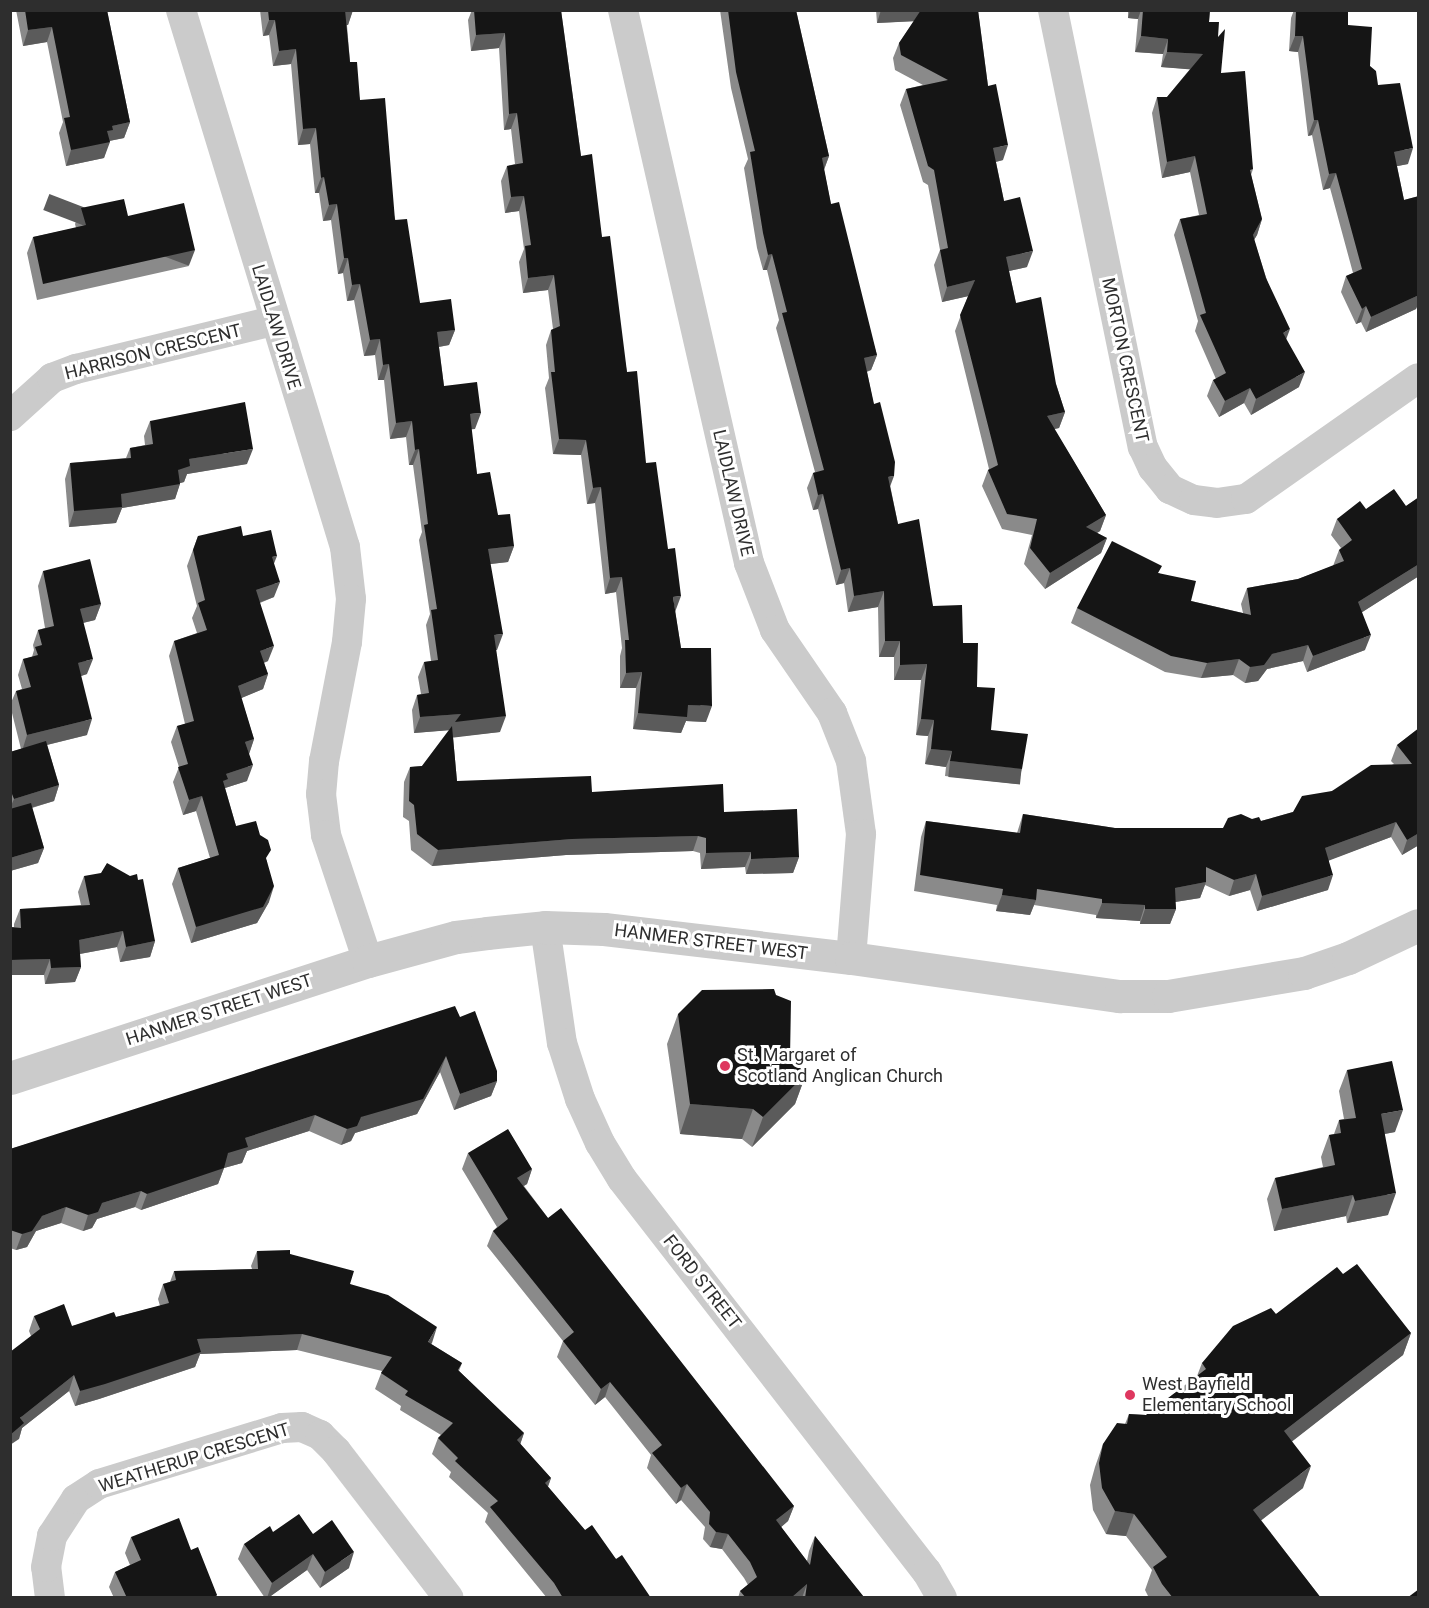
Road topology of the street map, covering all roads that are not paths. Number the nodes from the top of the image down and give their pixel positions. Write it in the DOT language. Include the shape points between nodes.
graph roads {
  1 [pos="181,10"];
  2 [pos="623,10"];
  3 [pos="1053,10"];
  4 [pos="273,321"];
  5 [pos="1419,378"];
  6 [pos="10,416"];
  7 [pos="1419,925"];
  8 [pos="545,927"];
  9 [pos="851,958"];
  10 [pos="368,961"];
  11 [pos="10,1078"];
  12 [pos="50,1598"];
  13 [pos="449,1598"];
  14 [pos="942,1598"];
  1 -- 4 [label="street, LAIDLAW DRIVE"];
  2 -- 9 [label="street, LAIDLAW DRIVE" via="749,563 775,630 832,713 851,761 861,834"];
  3 -- 5 [label="street, MORTON CRESCENT" via="1143,447 1170,489 1194,500 1217,503 1246,499"];
  4 -- 6 [label="street, HARRISON CRESCENT" via="76,369 52,378"];
  4 -- 10 [label="street, LAIDLAW DRIVE" via="345,547 351,599 347,642 321,795 326,835"];
  7 -- 9 [label="street, HANMER STREET WEST" via="1348,958 1304,973 1168,996 1119,996"];
  8 -- 9 [label="street, HANMER STREET WEST" via="604,929"];
  8 -- 10 [label="street, HANMER STREET WEST" via="456,937"];
  8 -- 14 [label="street, FORD STREET" via="562,1043 580,1099 600,1143 622,1179 927,1572"];
  10 -- 11 [label="street, HANMER STREET WEST"];
  12 -- 13 [label="street, WEATHERUP CRESCENT" via="46,1567 52,1536 76,1499 99,1484 282,1428 302,1427 320,1435 336,1451"];
}
